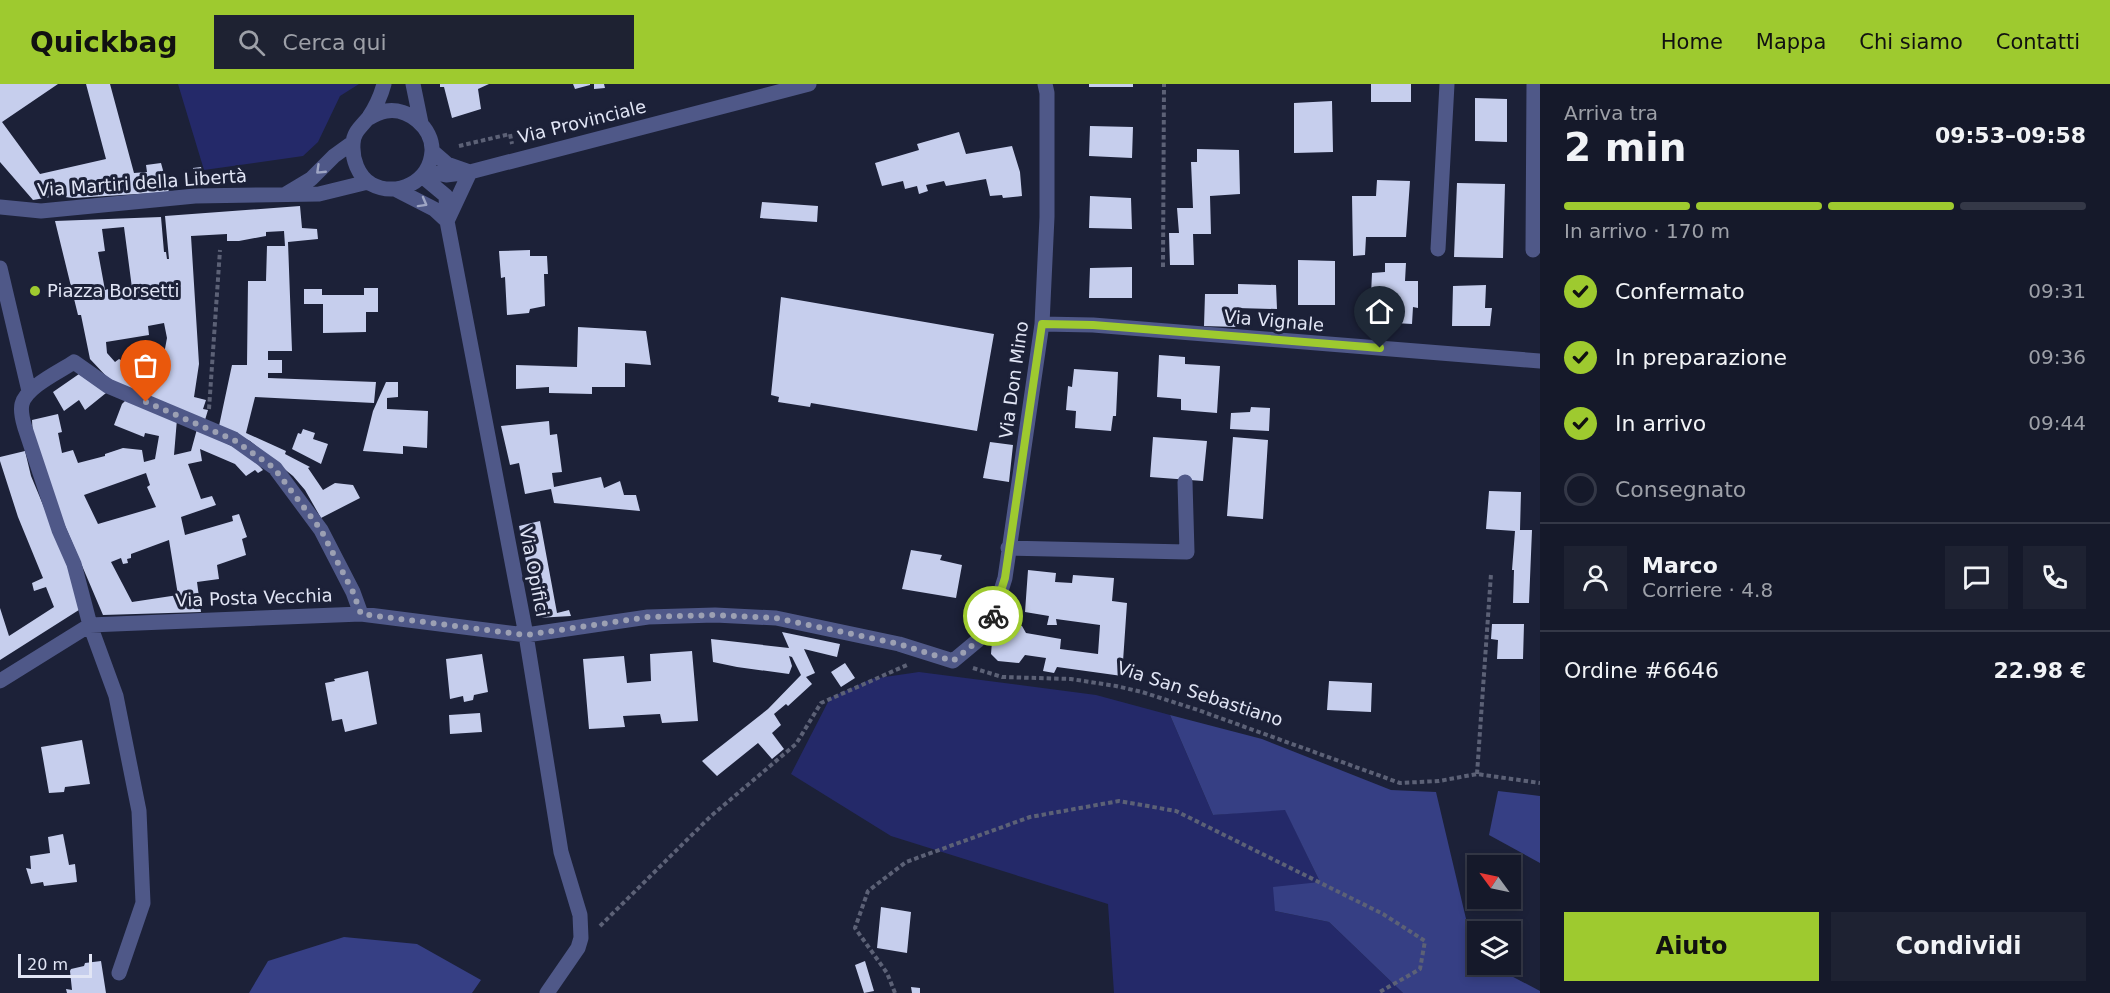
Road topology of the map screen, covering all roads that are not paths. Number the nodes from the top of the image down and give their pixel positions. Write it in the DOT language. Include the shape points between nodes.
graph roads {
  1 [pos="384,84"];
  2 [pos="413,84"];
  3 [pos="809,84"];
  4 [pos="1045,84"];
  5 [pos="1447,84"];
  6 [pos="1534,84"];
  7 [pos="369,117"];
  8 [pos="421,123"];
  9 [pos="352,143"];
  10 [pos="432,151"];
  11 [pos="470,172"];
  12 [pos="424,173"];
  13 [pos="368,182"];
  14 [pos="397,189"];
  15 [pos="286,194"];
  16 [pos="0,207"];
  17 [pos="447,221"];
  18 [pos="1438,249"];
  19 [pos="1533,250"];
  20 [pos="0,268"];
  21 [pos="1042,324"];
  22 [pos="1540,361"];
  23 [pos="29,391"];
  24 [pos="1185,482"];
  25 [pos="1008,548"];
  26 [pos="361,614"];
  27 [pos="90,625"];
  28 [pos="526,635"];
  29 [pos="0,681"];
  30 [pos="119,973"];
  31 [pos="547,993"];
  1 -- 7 [label="street"];
  2 -- 8 [label="street"];
  3 -- 11 [label="street, Via Provinciale"];
  4 -- 21 [label="street, Via Don Mino" via="1047,217"];
  5 -- 18 [label="street"];
  6 -- 19 [label="street"];
  7 -- 8 [label="street" via="386,111 405,112"];
  7 -- 9 [label="street"];
  8 -- 10 [label="street"];
  9 -- 13 [label="street" via="355,165"];
  9 -- 15 [label="street, one-way" via="311,179"];
  10 -- 11 [label="street" via="447,164"];
  10 -- 12 [label="street"];
  11 -- 12 [label="street, Via Provinciale"];
  11 -- 17 [label="street"];
  12 -- 14 [label="street" via="411,185"];
  12 -- 17 [label="street, Via Opifici" via="446,196"];
  13 -- 14 [label="street" via="382,189"];
  13 -- 15 [label="street, Via Martiri della Libertà" via="319,194"];
  14 -- 17 [label="street, one-way" via="434,209"];
  15 -- 16 [label="street, Via Martiri della Libertà" via="184,196 41,211"];
  17 -- 28 [label="street, Via Opifici"];
  20 -- 23 [label="street"];
  21 -- 22 [label="street, Via Vignale"];
  21 -- 25 [label="street, Via Don Mino"];
  23 -- 26 [label="street" via="74,362 108,386 234,440 274,468 321,530"];
  23 -- 27 [label="street" via="22,402 25,428 74,564"];
  24 -- 25 [label="street" via="1187,552"];
  25 -- 28 [label="street, Via Don Mino" via="1005,578 990,626 953,661 899,644 776,618 648,617"];
  26 -- 27 [label="street, Via Posta Vecchia"];
  26 -- 28 [label="street, Via Posta Vecchia"];
  27 -- 29 [label="street"];
  27 -- 30 [label="street" via="116,696 140,811 143,903"];
  28 -- 31 [label="street, Via Opifici" via="561,852 580,915 578,948"];
}
